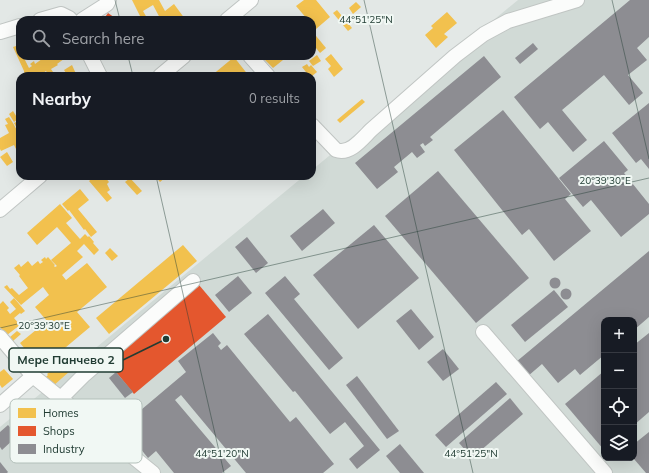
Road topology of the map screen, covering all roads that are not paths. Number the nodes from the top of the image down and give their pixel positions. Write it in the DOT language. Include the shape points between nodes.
graph roads {
  1 [pos="109,0"];
  2 [pos="251,0"];
  3 [pos="578,0"];
  4 [pos="54,16"];
  5 [pos="64,16"];
  6 [pos="88,16"];
  7 [pos="232,16"];
  8 [pos="16,27"];
  9 [pos="0,32"];
  10 [pos="92,60"];
  11 [pos="179,60"];
  12 [pos="254,60"];
  13 [pos="98,72"];
  14 [pos="165,72"];
  15 [pos="264,72"];
  16 [pos="316,129"];
  17 [pos="35,180"];
  18 [pos="0,210"];
  19 [pos="193,281"];
  20 [pos="483,332"];
  21 [pos="0,337"];
  22 [pos="33,376"];
  23 [pos="60,399"];
  24 [pos="0,405"];
  25 [pos="140,463"];
  26 [pos="152,473"];
  27 [pos="605,473"];
  1 -- 6 [label="street"];
  2 -- 7 [label="street"];
  3 -- 16 [label="street" via="508,21 484,34 455,56 348,150 336,150"];
  4 -- 5 [label="street"];
  8 -- 9 [label="street"];
  10 -- 13 [label="street"];
  11 -- 14 [label="street"];
  12 -- 15 [label="street"];
  17 -- 18 [label="street"];
  19 -- 23 [label="street"];
  20 -- 27 [label="street"];
  21 -- 22 [label="street"];
  22 -- 23 [label="street"];
  22 -- 24 [label="street"];
  25 -- 26 [label="street"];
}
